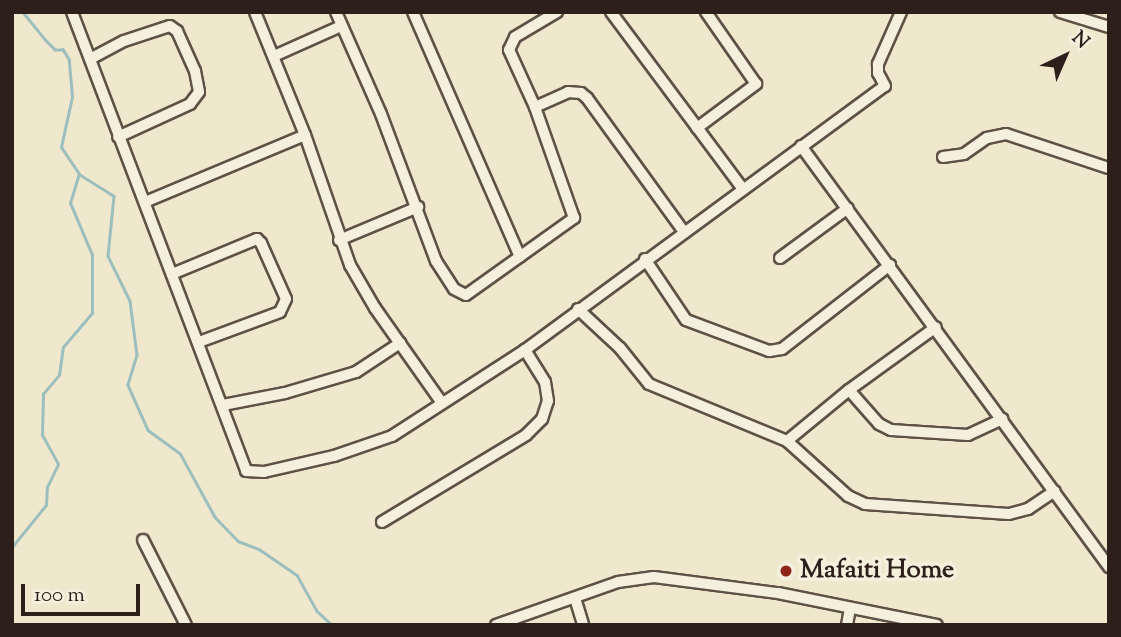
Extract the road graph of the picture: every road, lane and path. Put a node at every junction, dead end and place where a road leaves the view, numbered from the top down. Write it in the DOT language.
graph roads {
  1 [pos="72,12"];
  2 [pos="256,12"];
  3 [pos="335,12"];
  4 [pos="413,12"];
  5 [pos="557,12"];
  6 [pos="611,12"];
  7 [pos="706,12"];
  8 [pos="901,12"];
  9 [pos="1060,12"];
  10 [pos="341,26"];
  11 [pos="1109,27"];
  12 [pos="274,56"];
  13 [pos="90,59"];
  14 [pos="535,107"];
  15 [pos="697,128"];
  16 [pos="304,135"];
  17 [pos="118,137"];
  18 [pos="801,146"];
  19 [pos="943,157"];
  20 [pos="1109,168"];
  21 [pos="743,189"];
  22 [pos="145,202"];
  23 [pos="418,207"];
  24 [pos="848,208"];
  25 [pos="684,232"];
  26 [pos="340,240"];
  27 [pos="520,257"];
  28 [pos="780,258"];
  29 [pos="645,259"];
  30 [pos="890,265"];
  31 [pos="173,274"];
  32 [pos="578,309"];
  33 [pos="936,327"];
  34 [pos="199,342"];
  35 [pos="400,343"];
  36 [pos="525,350"];
  37 [pos="849,390"];
  38 [pos="442,404"];
  39 [pos="222,405"];
  40 [pos="1003,419"];
  41 [pos="788,441"];
  42 [pos="1055,491"];
  43 [pos="382,522"];
  44 [pos="143,540"];
  45 [pos="1109,567"];
  46 [pos="575,598"];
  47 [pos="850,608"];
  48 [pos="186,625"];
  49 [pos="496,625"];
  50 [pos="583,625"];
  51 [pos="847,625"];
  52 [pos="937,625"];
  1 -- 13 [label="street"];
  2 -- 12 [label="street"];
  3 -- 10 [label="street"];
  4 -- 27 [label="street"];
  5 -- 14 [label="street"];
  6 -- 15 [label="street"];
  7 -- 15 [label="street"];
  8 -- 18 [label="street"];
  9 -- 11 [label="street"];
  10 -- 12 [label="street"];
  10 -- 23 [label="street"];
  12 -- 16 [label="street"];
  13 -- 17 [label="street"];
  13 -- 17 [label="street"];
  14 -- 25 [label="street"];
  14 -- 27 [label="street"];
  15 -- 21 [label="street"];
  16 -- 22 [label="street"];
  16 -- 26 [label="street"];
  17 -- 22 [label="street"];
  18 -- 21 [label="street"];
  18 -- 24 [label="street"];
  19 -- 20 [label="street"];
  21 -- 25 [label="street"];
  22 -- 31 [label="street"];
  23 -- 26 [label="street"];
  23 -- 27 [label="street"];
  24 -- 28 [label="street"];
  24 -- 30 [label="street"];
  25 -- 29 [label="street"];
  26 -- 35 [label="street"];
  29 -- 30 [label="street"];
  29 -- 32 [label="street"];
  30 -- 33 [label="street"];
  31 -- 34 [label="street"];
  31 -- 34 [label="street"];
  32 -- 36 [label="street"];
  32 -- 41 [label="street"];
  33 -- 37 [label="street"];
  33 -- 40 [label="street"];
  34 -- 39 [label="street"];
  35 -- 38 [label="street"];
  35 -- 39 [label="street"];
  36 -- 38 [label="street"];
  36 -- 43 [label="street"];
  37 -- 40 [label="street"];
  37 -- 41 [label="street"];
  38 -- 39 [label="street"];
  40 -- 42 [label="street"];
  41 -- 42 [label="street"];
  42 -- 45 [label="street"];
  44 -- 48 [label="street"];
  46 -- 47 [label="street"];
  46 -- 49 [label="street"];
  46 -- 50 [label="street"];
  47 -- 51 [label="street"];
  47 -- 52 [label="street"];
}
